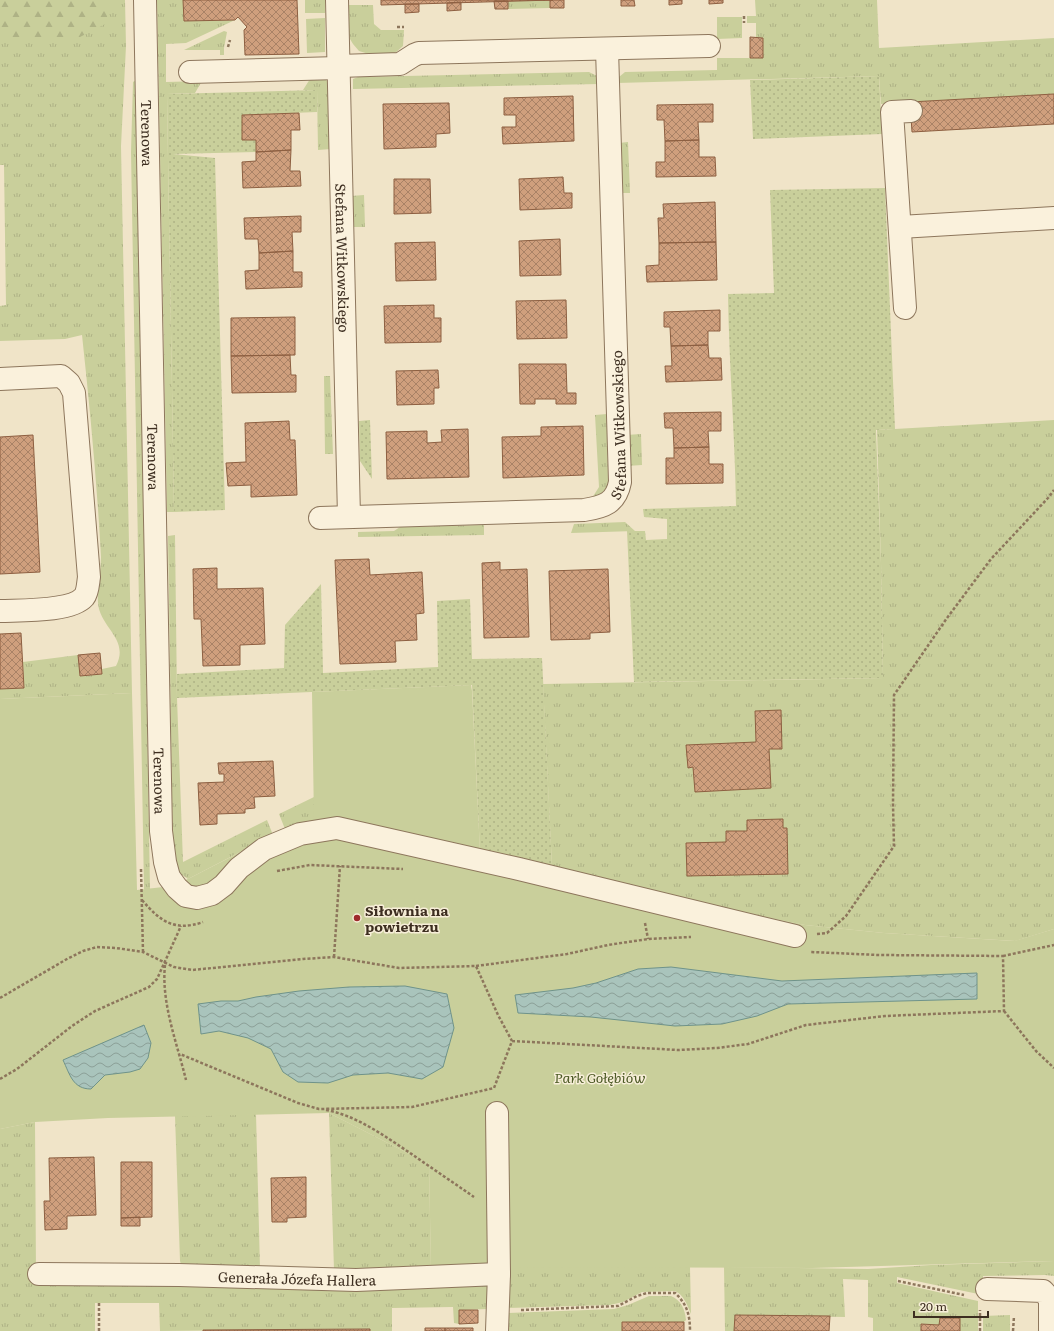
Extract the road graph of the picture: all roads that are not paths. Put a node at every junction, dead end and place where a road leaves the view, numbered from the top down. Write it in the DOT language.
graph roads {
  1 [pos="145,0"];
  2 [pos="337,0"];
  3 [pos="709,46"];
  4 [pos="607,49"];
  5 [pos="339,67"];
  6 [pos="190,72"];
  7 [pos="911,111"];
  8 [pos="1054,218"];
  9 [pos="900,227"];
  10 [pos="905,308"];
  11 [pos="0,379"];
  12 [pos="350,517"];
  13 [pos="320,518"];
  14 [pos="0,611"];
  15 [pos="801,944"];
  16 [pos="497,1113"];
  17 [pos="39,1274"];
  18 [pos="498,1274"];
  19 [pos="983,1297"];
  20 [pos="497,1321"];
  21 [pos="1050,1331"];
  1 -- 15 [label="street, Terenowa"];
  2 -- 5 [label="street, Stefana Witkowskiego"];
  3 -- 4 [label="street"];
  4 -- 5 [label="street"];
  4 -- 12 [label="street, Stefana Witkowskiego"];
  5 -- 6 [label="street"];
  5 -- 12 [label="street, Stefana Witkowskiego"];
  7 -- 9 [label="street"];
  8 -- 9 [label="street"];
  9 -- 10 [label="street"];
  11 -- 14 [label="street"];
  12 -- 13 [label="street, Stefana Witkowskiego"];
  16 -- 18 [label="street"];
  17 -- 18 [label="street, Generała Józefa Hallera"];
  18 -- 20 [label="street"];
  19 -- 21 [label="street"];
}
